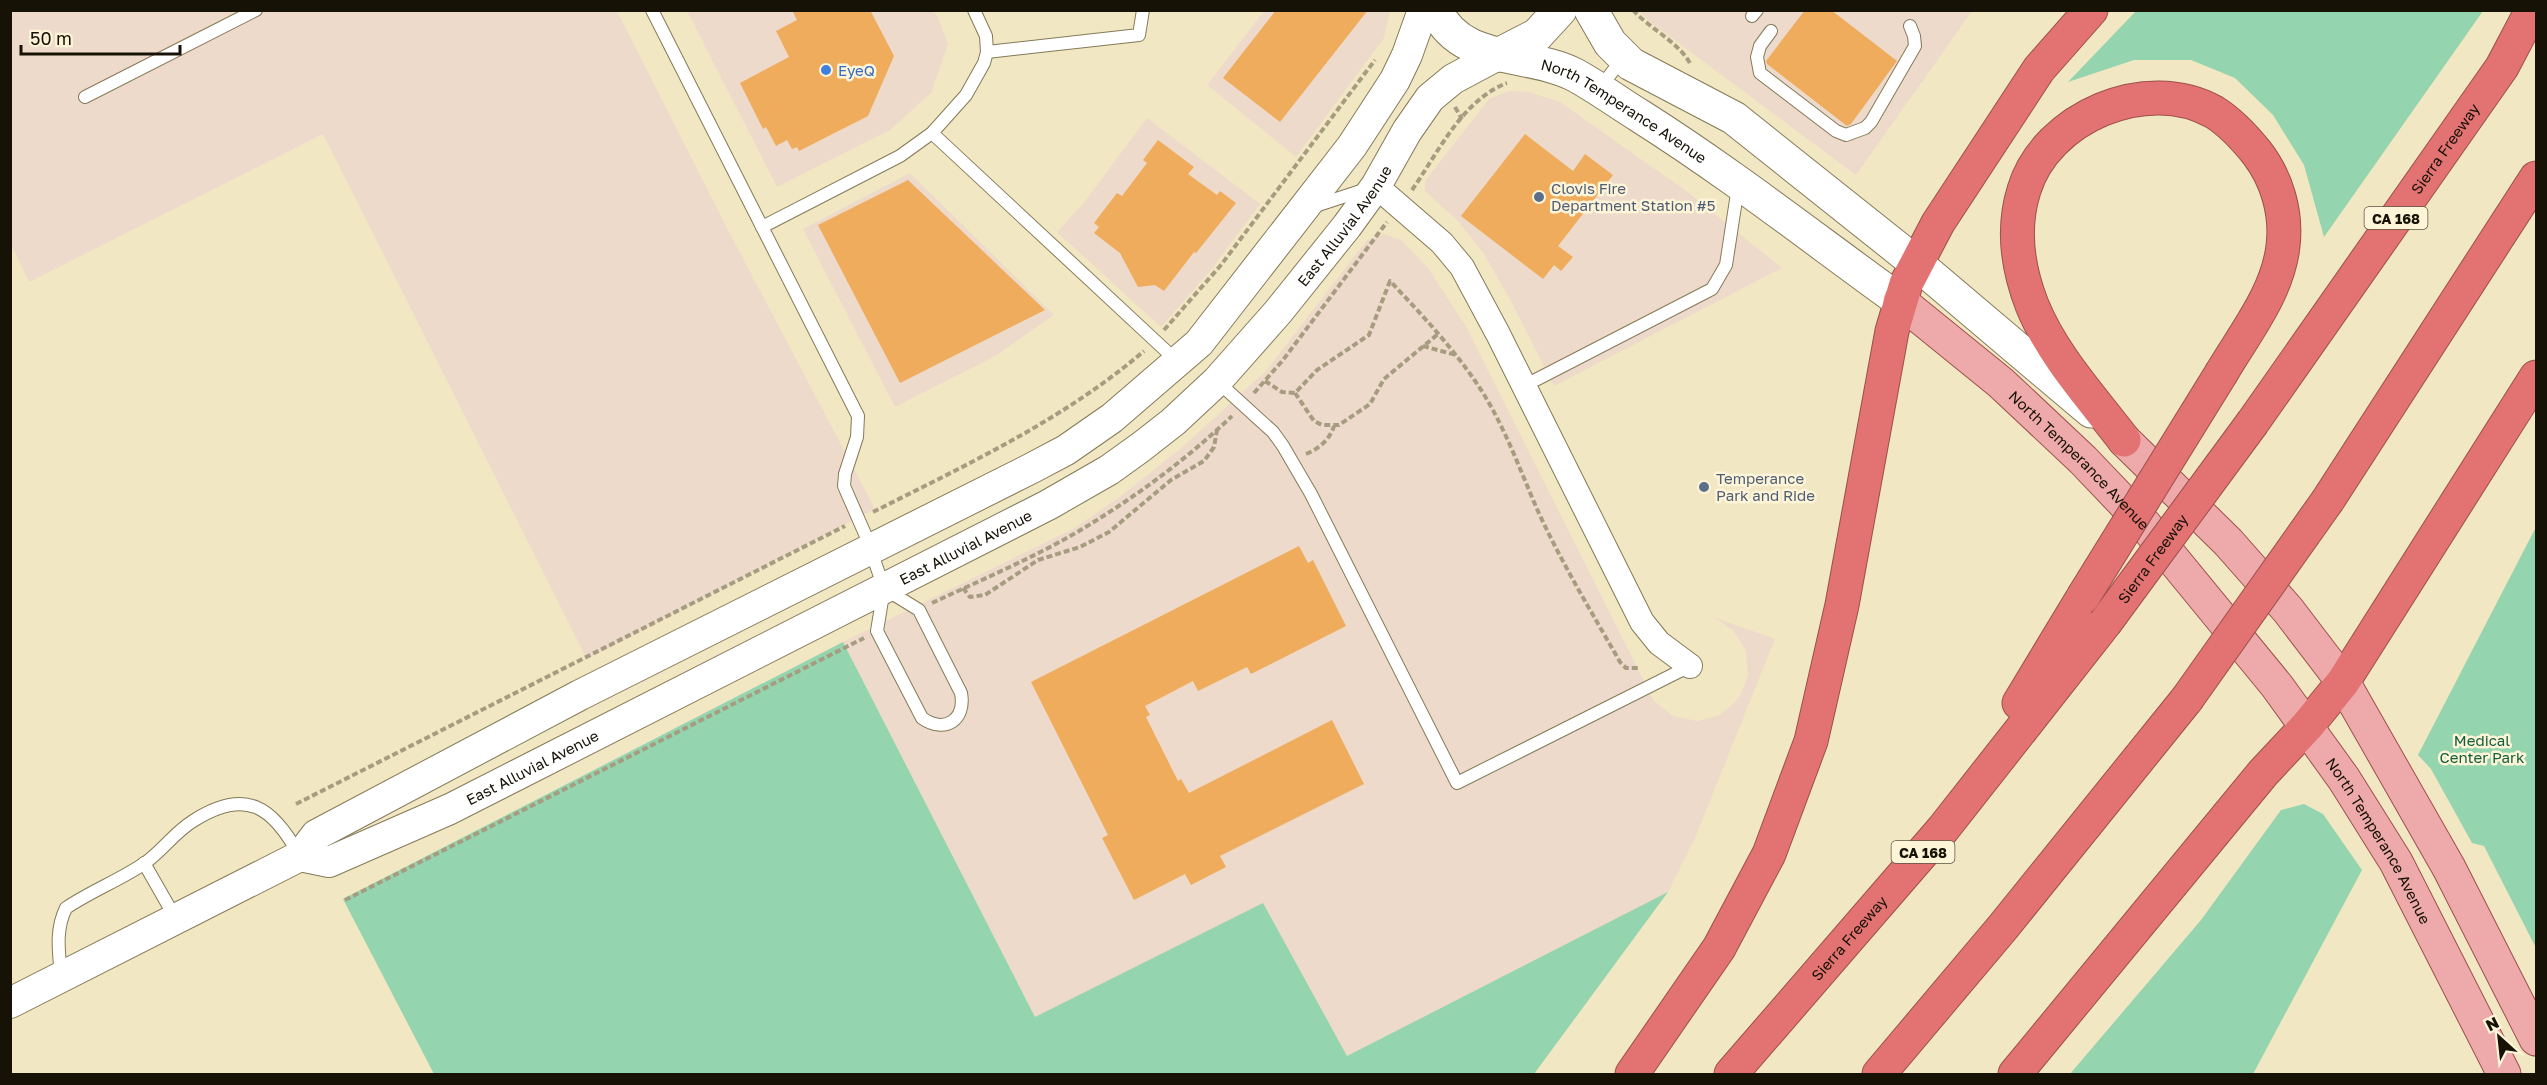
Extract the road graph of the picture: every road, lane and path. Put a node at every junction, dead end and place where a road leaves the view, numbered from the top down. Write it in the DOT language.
graph roads {
  1 [pos="256,10"];
  2 [pos="652,10"];
  3 [pos="975,10"];
  4 [pos="1143,10"];
  5 [pos="1423,10"];
  6 [pos="1436,10"];
  7 [pos="1560,10"];
  8 [pos="1591,10"];
  9 [pos="1633,10"];
  10 [pos="2091,10"];
  11 [pos="2532,10"];
  12 [pos="1910,26"];
  13 [pos="1771,31"];
  14 [pos="987,52"];
  15 [pos="1379,55"];
  16 [pos="1686,55"];
  17 [pos="1623,58"];
  18 [pos="1503,69"];
  19 [pos="1599,90"];
  20 [pos="1350,93"];
  21 [pos="85,97"];
  22 [pos="932,134"];
  23 [pos="2536,178"];
  24 [pos="1739,183"];
  25 [pos="1376,186"];
  26 [pos="1414,188"];
  27 [pos="1303,209"];
  28 [pos="762,227"];
  29 [pos="1384,227"];
  30 [pos="1916,263"];
  31 [pos="1900,302"];
  32 [pos="1438,334"];
  33 [pos="1422,346"];
  34 [pos="1456,355"];
  35 [pos="1179,362"];
  36 [pos="2536,377"];
  37 [pos="1217,381"];
  38 [pos="1265,381"];
  39 [pos="1524,386"];
  40 [pos="1256,391"];
  41 [pos="1295,393"];
  42 [pos="1231,417"];
  43 [pos="1334,426"];
  44 [pos="1217,430"];
  45 [pos="2124,440"];
  46 [pos="1293,462"];
  47 [pos="871,551"];
  48 [pos="884,588"];
  49 [pos="963,588"];
  50 [pos="919,610"];
  51 [pos="877,631"];
  52 [pos="1690,666"];
  53 [pos="1639,668"];
  54 [pos="2343,682"];
  55 [pos="2307,726"];
  56 [pos="1943,829"];
  57 [pos="300,856"];
  58 [pos="144,863"];
  59 [pos="345,900"];
  60 [pos="176,919"];
  61 [pos="62,977"];
  62 [pos="10,1003"];
  63 [pos="2536,1039"];
  64 [pos="1632,1074"];
  65 [pos="1731,1074"];
  66 [pos="1879,1074"];
  67 [pos="2015,1074"];
  68 [pos="2504,1074"];
  1 -- 21 [label="lane"];
  2 -- 28 [label="lane"];
  3 -- 14 [label="lane"];
  4 -- 14 [label="lane"];
  5 -- 27 [label="street"];
  6 -- 18 [label="main road, North Temperance Avenue"];
  7 -- 18 [label="main road"];
  8 -- 17 [label="main road"];
  9 -- 16 [label="path"];
  10 -- 30 [label="highway"];
  11 -- 56 [label="highway, Sierra Freeway / CA 168, bridge"];
  12 -- 13 [label="lane"];
  14 -- 22 [label="lane"];
  15 -- 20 [label="path"];
  17 -- 19 [label="lane"];
  17 -- 30 [label="main road"];
  18 -- 19 [label="main road, North Temperance Avenue"];
  18 -- 25 [label="street, East Alluvial Avenue"];
  18 -- 26 [label="path"];
  19 -- 24 [label="main road, North Temperance Avenue"];
  22 -- 28 [label="lane"];
  22 -- 35 [label="lane"];
  23 -- 66 [label="highway, bridge"];
  24 -- 31 [label="main road, North Temperance Avenue"];
  24 -- 39 [label="lane"];
  25 -- 27 [label="lane"];
  25 -- 37 [label="street, East Alluvial Avenue"];
  25 -- 39 [label="street"];
  27 -- 35 [label="street"];
  28 -- 47 [label="lane"];
  29 -- 38 [label="path"];
  30 -- 31 [label="highway"];
  30 -- 45 [label="main road"];
  31 -- 55 [label="main road, North Temperance Avenue"];
  31 -- 64 [label="highway"];
  32 -- 33 [label="path"];
  32 -- 34 [label="path"];
  32 -- 41 [label="path"];
  33 -- 34 [label="path"];
  33 -- 43 [label="path"];
  34 -- 53 [label="path"];
  35 -- 47 [label="street"];
  36 -- 54 [label="highway"];
  37 -- 46 [label="lane"];
  37 -- 48 [label="street, East Alluvial Avenue"];
  38 -- 40 [label="path"];
  38 -- 41 [label="path"];
  39 -- 52 [label="street"];
  41 -- 43 [label="path"];
  42 -- 44 [label="path"];
  43 -- 46 [label="path"];
  44 -- 49 [label="path"];
  44 -- 49 [label="path"];
  45 -- 54 [label="main road"];
  45 -- 56 [label="highway, bridge"];
  46 -- 52 [label="lane"];
  47 -- 48 [label="lane"];
  47 -- 57 [label="street"];
  48 -- 50 [label="lane"];
  48 -- 51 [label="lane"];
  48 -- 57 [label="street, East Alluvial Avenue"];
  49 -- 50 [label="path"];
  50 -- 51 [label="lane"];
  51 -- 59 [label="path"];
  54 -- 55 [label="highway"];
  54 -- 63 [label="main road"];
  55 -- 67 [label="highway"];
  55 -- 68 [label="main road, North Temperance Avenue"];
  56 -- 65 [label="highway, Sierra Freeway / CA 168"];
  57 -- 58 [label="lane"];
  57 -- 60 [label="street"];
  58 -- 60 [label="lane"];
  58 -- 61 [label="lane"];
  60 -- 61 [label="street"];
  61 -- 62 [label="street"];
}
